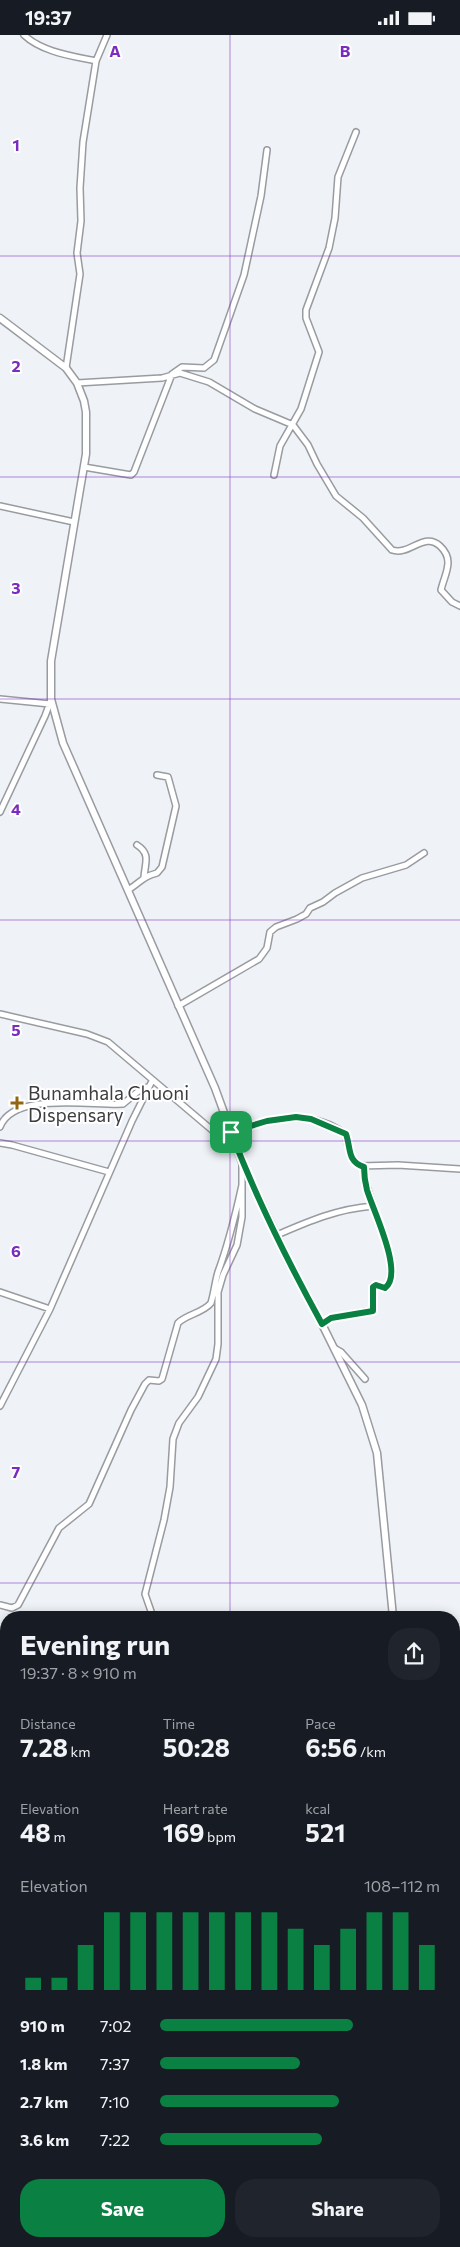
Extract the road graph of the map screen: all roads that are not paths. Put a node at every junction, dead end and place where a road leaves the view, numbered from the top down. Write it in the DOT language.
graph roads {
  1 [pos="24,35"];
  2 [pos="107,35"];
  3 [pos="96,61"];
  4 [pos="356,132"];
  5 [pos="267,150"];
  6 [pos="0,318"];
  7 [pos="66,368"];
  8 [pos="172,374"];
  9 [pos="77,383"];
  10 [pos="293,425"];
  11 [pos="84,467"];
  12 [pos="274,475"];
  13 [pos="0,507"];
  14 [pos="74,522"];
  15 [pos="460,606"];
  16 [pos="0,699"];
  17 [pos="50,702"];
  18 [pos="157,775"];
  19 [pos="0,812"];
  20 [pos="137,845"];
  21 [pos="424,853"];
  22 [pos="144,877"];
  23 [pos="128,890"];
  24 [pos="178,1006"];
  25 [pos="0,1014"];
  26 [pos="152,1081"];
  27 [pos="148,1087"];
  28 [pos="0,1127"];
  29 [pos="232,1135"];
  30 [pos="0,1143"];
  31 [pos="242,1161"];
  32 [pos="364,1167"];
  33 [pos="460,1169"];
  34 [pos="109,1172"];
  35 [pos="242,1185"];
  36 [pos="373,1206"];
  37 [pos="277,1235"];
  38 [pos="0,1292"];
  39 [pos="50,1309"];
  40 [pos="322,1324"];
  41 [pos="334,1348"];
  42 [pos="365,1379"];
  43 [pos="0,1406"];
  44 [pos="0,1605"];
  45 [pos="151,1611"];
  46 [pos="392,1611"];
  1 -- 3 [label="street"];
  2 -- 3 [label="street"];
  3 -- 7 [label="street"];
  4 -- 10 [label="street"];
  5 -- 8 [label="street"];
  6 -- 7 [label="street"];
  7 -- 9 [label="street"];
  8 -- 9 [label="street"];
  8 -- 10 [label="street"];
  8 -- 11 [label="street"];
  9 -- 11 [label="street"];
  10 -- 12 [label="street"];
  10 -- 15 [label="street"];
  11 -- 14 [label="street"];
  13 -- 14 [label="street"];
  14 -- 17 [label="street"];
  16 -- 17 [label="street"];
  17 -- 19 [label="street"];
  17 -- 23 [label="street"];
  18 -- 22 [label="street"];
  20 -- 22 [label="street"];
  21 -- 24 [label="street"];
  22 -- 23 [label="street"];
  23 -- 24 [label="street"];
  24 -- 29 [label="street"];
  25 -- 26 [label="street"];
  26 -- 27 [label="street"];
  26 -- 29 [label="street"];
  27 -- 28 [label="street"];
  27 -- 34 [label="street"];
  29 -- 31 [label="street"];
  29 -- 32 [label="street"];
  30 -- 34 [label="street"];
  31 -- 35 [label="street"];
  31 -- 37 [label="street"];
  32 -- 33 [label="street"];
  32 -- 36 [label="street"];
  34 -- 39 [label="street"];
  35 -- 44 [label="street"];
  35 -- 45 [label="street"];
  36 -- 37 [label="street"];
  36 -- 40 [label="street"];
  37 -- 40 [label="street"];
  38 -- 39 [label="street"];
  39 -- 43 [label="street"];
  40 -- 41 [label="street"];
  41 -- 42 [label="street"];
  41 -- 46 [label="street"];
}
